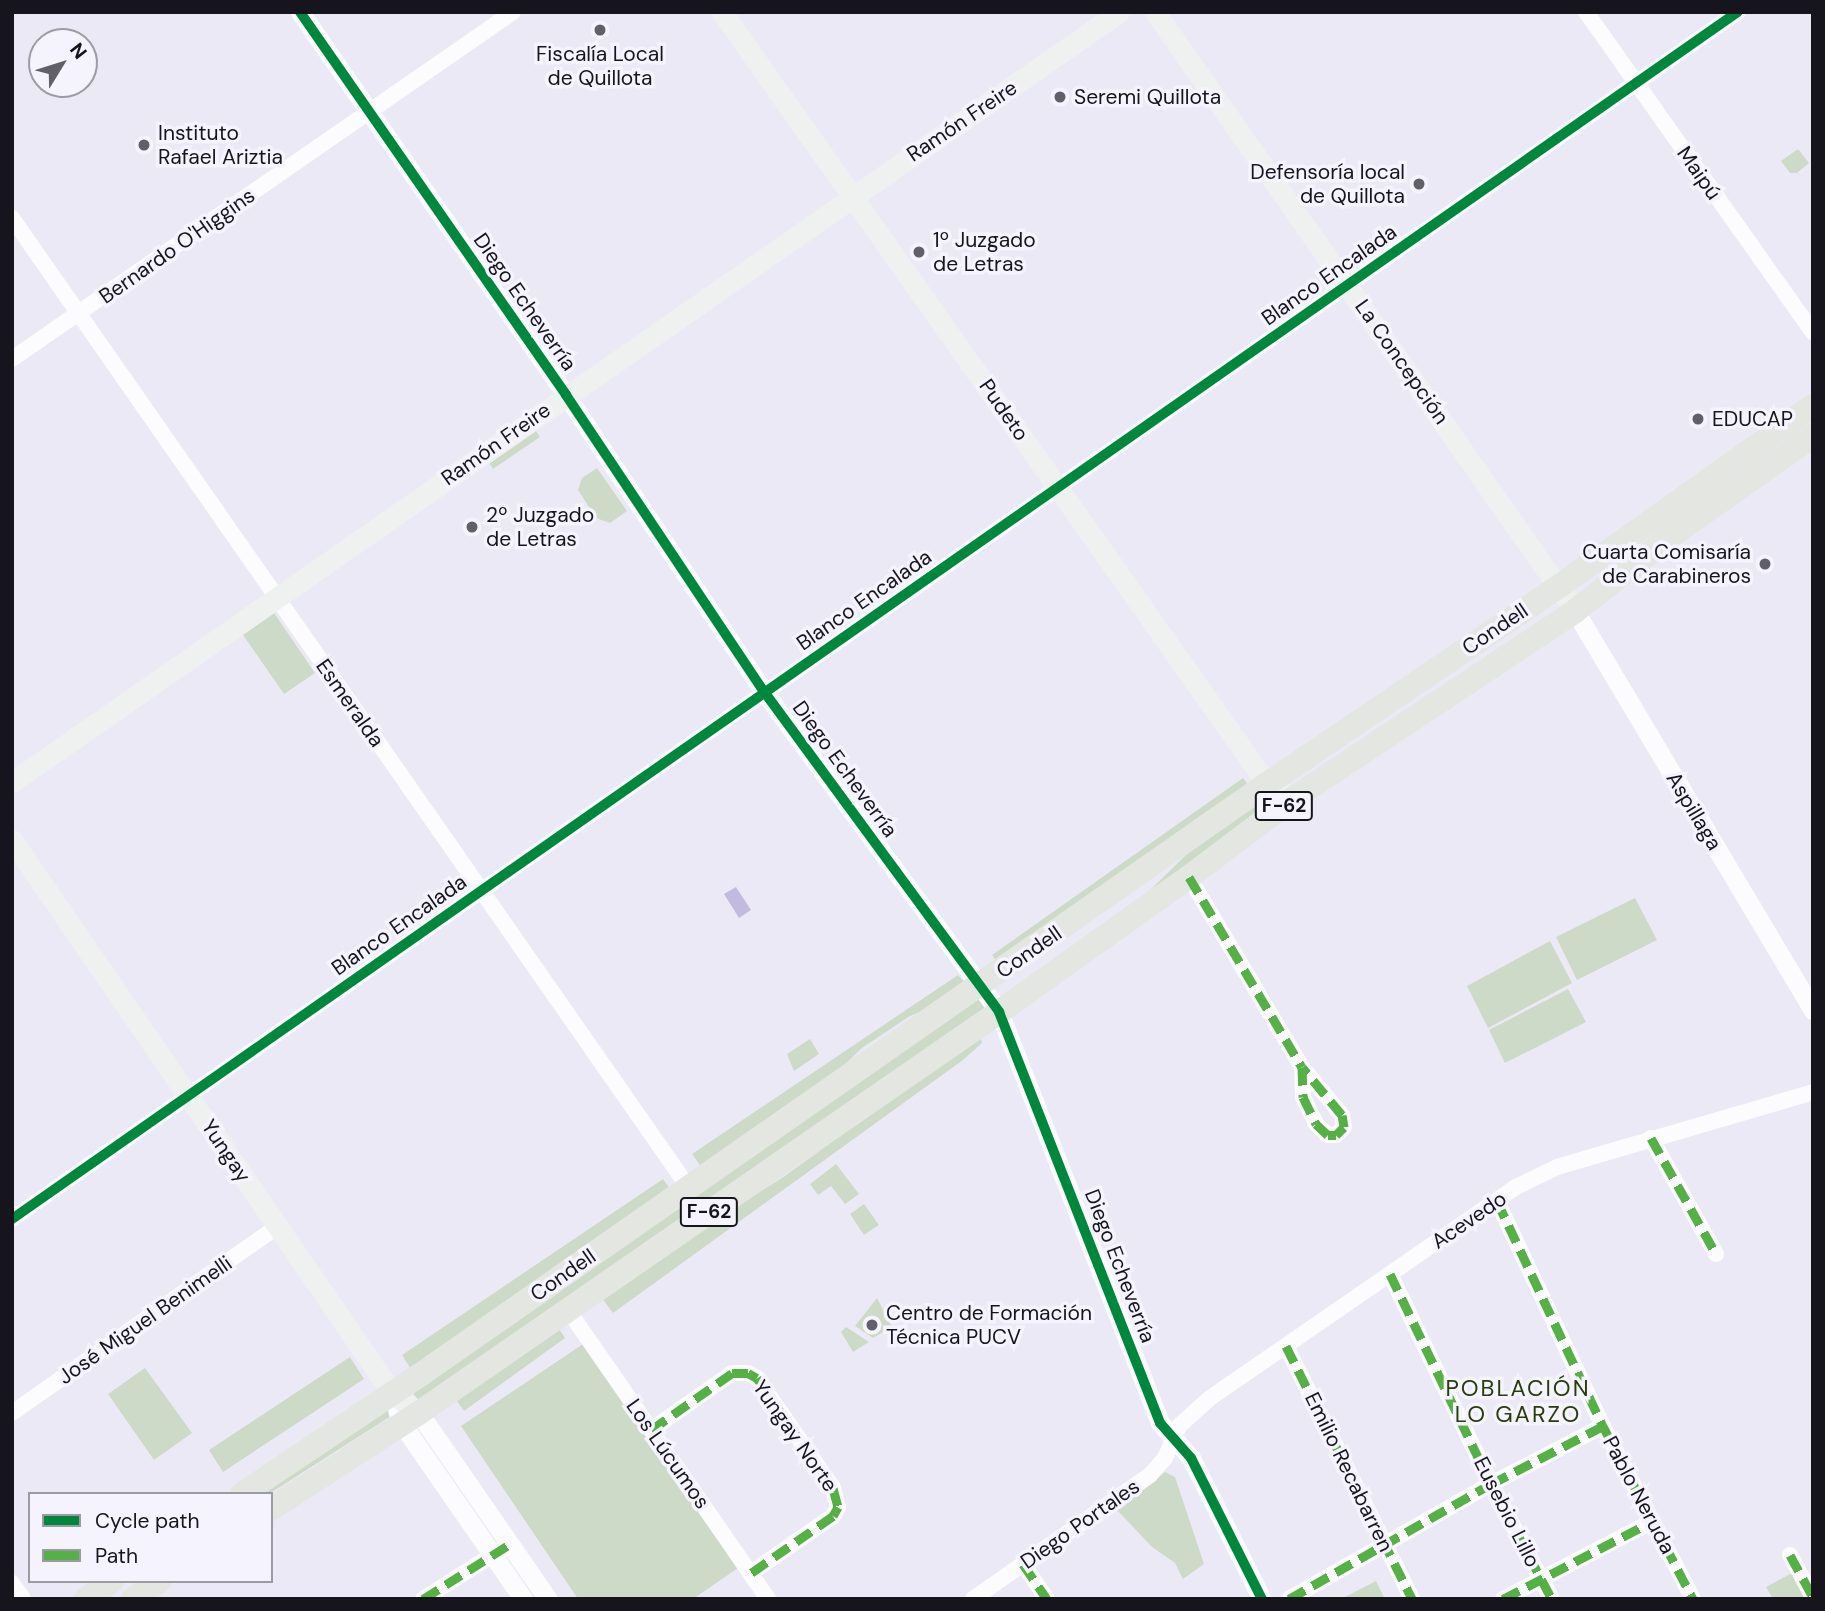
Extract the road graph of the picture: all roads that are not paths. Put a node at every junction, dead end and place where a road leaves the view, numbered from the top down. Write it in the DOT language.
graph roads {
  1 [pos="300,12"];
  2 [pos="513,12"];
  3 [pos="722,12"];
  4 [pos="1119,12"];
  5 [pos="1155,12"];
  6 [pos="1586,12"];
  7 [pos="1738,12"];
  8 [pos="1636,83"];
  9 [pos="369,113"];
  10 [pos="853,195"];
  11 [pos="12,218"];
  12 [pos="1349,285"];
  13 [pos="79,314"];
  14 [pos="1813,333"];
  15 [pos="12,359"];
  16 [pos="566,395"];
  17 [pos="1813,406"];
  18 [pos="1813,436"];
  19 [pos="1059,487"];
  20 [pos="1558,587"];
  21 [pos="277,596"];
  22 [pos="1575,611"];
  23 [pos="765,692"];
  24 [pos="12,782"];
  25 [pos="1267,784"];
  26 [pos="1294,799"];
  27 [pos="12,840"];
  28 [pos="1189,877"];
  29 [pos="481,891"];
  30 [pos="981,986"];
  31 [pos="1813,1011"];
  32 [pos="999,1012"];
  33 [pos="1302,1067"];
  34 [pos="1813,1092"];
  35 [pos="188,1096"];
  36 [pos="1651,1138"];
  37 [pos="689,1188"];
  38 [pos="1497,1201"];
  39 [pos="12,1219"];
  40 [pos="278,1226"];
  41 [pos="1716,1254"];
  42 [pos="1390,1274"];
  43 [pos="568,1310"];
  44 [pos="1286,1346"];
  45 [pos="392,1393"];
  46 [pos="12,1413"];
  47 [pos="410,1419"];
  48 [pos="1603,1426"];
  49 [pos="651,1430"];
  50 [pos="1174,1437"];
  51 [pos="1492,1484"];
  52 [pos="245,1492"];
  53 [pos="273,1508"];
  54 [pos="1653,1521"];
  55 [pos="510,1544"];
  56 [pos="1384,1544"];
  57 [pos="493,1555"];
  58 [pos="1790,1555"];
  59 [pos="1023,1564"];
  60 [pos="751,1573"];
  61 [pos="1542,1579"];
  62 [pos="12,1583"];
  63 [pos="109,1583"];
  64 [pos="157,1583"];
  65 [pos="1813,1598"];
  66 [pos="23,1599"];
  67 [pos="86,1599"];
  68 [pos="133,1599"];
  69 [pos="423,1599"];
  70 [pos="523,1599"];
  71 [pos="548,1599"];
  72 [pos="768,1599"];
  73 [pos="973,1599"];
  74 [pos="1047,1599"];
  75 [pos="1262,1599"];
  76 [pos="1289,1599"];
  77 [pos="1412,1599"];
  78 [pos="1503,1599"];
  79 [pos="1552,1599"];
  80 [pos="1693,1599"];
  1 -- 9 [label="street, Diego Echeverría"];
  2 -- 9 [label="street, Bernardo O'Higgins"];
  3 -- 10 [label="main road, Pudeto"];
  4 -- 10 [label="main road, Ramón Freire"];
  5 -- 12 [label="main road, La Concepción"];
  6 -- 8 [label="street, Maipú"];
  7 -- 8 [label="street, Blanco Encalada"];
  8 -- 12 [label="street, Blanco Encalada"];
  8 -- 14 [label="street, Maipú"];
  9 -- 13 [label="street, Bernardo O'Higgins"];
  9 -- 16 [label="street, Diego Echeverría"];
  10 -- 16 [label="main road, Ramón Freire"];
  10 -- 19 [label="main road, Pudeto"];
  11 -- 13 [label="street, Esmeralda"];
  12 -- 19 [label="street, Blanco Encalada"];
  12 -- 20 [label="main road, La Concepción"];
  13 -- 15 [label="street, Bernardo O'Higgins"];
  13 -- 21 [label="street, Esmeralda"];
  16 -- 21 [label="main road, Ramón Freire"];
  16 -- 23 [label="street, Diego Echeverría"];
  17 -- 20 [label="main road, Condell / F-62"];
  18 -- 22 [label="main road, Condell / F-62"];
  19 -- 23 [label="street, Blanco Encalada"];
  19 -- 25 [label="main road, Pudeto"];
  20 -- 22 [label="main road, La Concepción"];
  20 -- 25 [label="main road, Condell / F-62"];
  21 -- 24 [label="main road, Ramón Freire"];
  21 -- 29 [label="street, Esmeralda"];
  22 -- 26 [label="main road, Condell / F-62"];
  22 -- 31 [label="street, Aspillaga"];
  23 -- 29 [label="street, Blanco Encalada"];
  23 -- 30 [label="street, Diego Echeverría"];
  25 -- 26 [label="main road, Pudeto"];
  25 -- 30 [label="main road, Condell / F-62"];
  26 -- 28 [label="main road, Condell / F-62"];
  27 -- 35 [label="main road, Yungay"];
  28 -- 32 [label="main road, Condell / F-62"];
  28 -- 33 [label="street"];
  29 -- 35 [label="street, Blanco Encalada"];
  29 -- 37 [label="street, Esmeralda"];
  30 -- 32 [label="street, Diego Echeverría"];
  30 -- 37 [label="main road, Condell / F-62"];
  32 -- 43 [label="main road, Condell / F-62"];
  32 -- 50 [label="street, Diego Echeverría"];
  34 -- 36 [label="street, Acevedo"];
  35 -- 39 [label="street, Blanco Encalada"];
  35 -- 40 [label="main road, Yungay"];
  36 -- 38 [label="street, Acevedo"];
  36 -- 41 [label="street"];
  37 -- 45 [label="main road, Condell / F-62"];
  38 -- 42 [label="street, Acevedo"];
  38 -- 48 [label="street, Pablo Neruda"];
  40 -- 45 [label="main road, Yungay"];
  40 -- 46 [label="street, José Miguel Benimelli"];
  42 -- 44 [label="street, Acevedo"];
  42 -- 51 [label="street, Eusebio Lillo"];
  43 -- 47 [label="main road, Condell / F-62"];
  43 -- 49 [label="street, Los Lúcumos"];
  44 -- 50 [label="street, Acevedo"];
  44 -- 56 [label="street, Emilio Recabarren"];
  45 -- 47 [label="main road, Yungay"];
  45 -- 52 [label="main road, Condell / F-62"];
  47 -- 53 [label="main road, Condell / F-62"];
  47 -- 55 [label="street, Yungay"];
  47 -- 57 [label="street, Yungay"];
  48 -- 51 [label="street"];
  48 -- 54 [label="street, Pablo Neruda"];
  49 -- 60 [label="street, Los Lúcumos"];
  49 -- 60 [label="street, Yungay Norte"];
  50 -- 59 [label="street, Diego Portales"];
  50 -- 75 [label="street, Diego Echeverría"];
  51 -- 56 [label="street"];
  51 -- 61 [label="street, Eusebio Lillo"];
  54 -- 61 [label="street"];
  54 -- 80 [label="street, Pablo Neruda"];
  55 -- 57 [label="street"];
  55 -- 71 [label="street, Yungay"];
  56 -- 76 [label="street"];
  56 -- 77 [label="street, Emilio Recabarren"];
  57 -- 69 [label="street"];
  57 -- 70 [label="street, Yungay"];
  58 -- 65 [label="street"];
  59 -- 73 [label="street, Diego Portales"];
  59 -- 74 [label="street"];
  60 -- 72 [label="street, Los Lúcumos"];
  61 -- 78 [label="street"];
  61 -- 79 [label="street, Eusebio Lillo"];
  62 -- 66 [label="street"];
  63 -- 67 [label="main road"];
  64 -- 68 [label="main road"];
}
